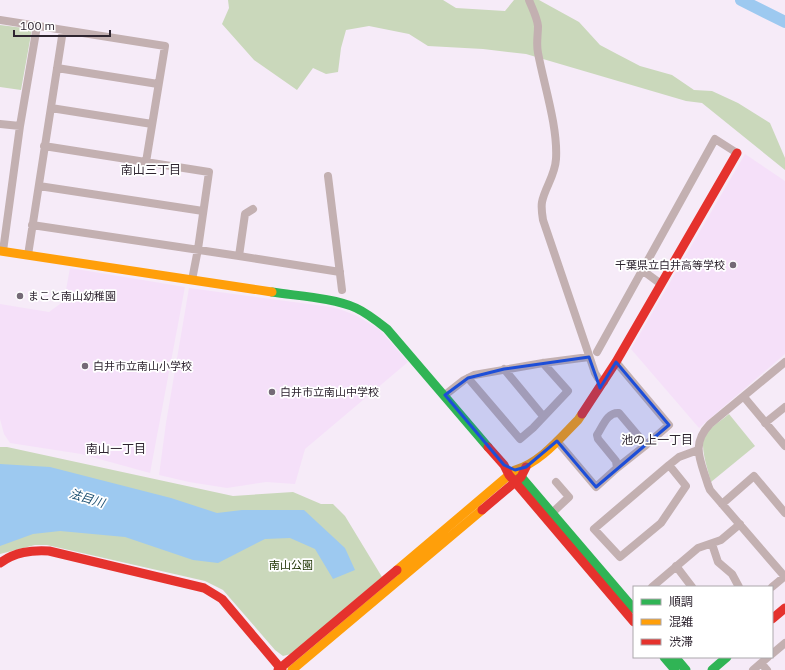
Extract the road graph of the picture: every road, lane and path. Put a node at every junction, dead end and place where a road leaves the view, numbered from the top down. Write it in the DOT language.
graph roads {
  1 [pos="529,0"];
  2 [pos="0,20"];
  3 [pos="37,26"];
  4 [pos="63,30"];
  5 [pos="57,68"];
  6 [pos="158,84"];
  7 [pos="51,108"];
  8 [pos="0,124"];
  9 [pos="152,124"];
  10 [pos="20,126"];
  11 [pos="44,146"];
  12 [pos="737,152"];
  13 [pos="146,162"];
  14 [pos="328,176"];
  15 [pos="39,186"];
  16 [pos="253,209"];
  17 [pos="203,211"];
  18 [pos="32,225"];
  19 [pos="198,249"];
  20 [pos="1,251"];
  21 [pos="28,255"];
  22 [pos="239,256"];
  23 [pos="642,270"];
  24 [pos="340,272"];
  25 [pos="192,280"];
  26 [pos="662,284"];
  27 [pos="342,290"];
  28 [pos="596,352"];
  29 [pos="589,357"];
  30 [pos="543,362"];
  31 [pos="616,362"];
  32 [pos="785,362"];
  33 [pos="504,369"];
  34 [pos="468,378"];
  35 [pos="604,382"];
  36 [pos="446,395"];
  37 [pos="744,397"];
  38 [pos="785,406"];
  39 [pos="544,416"];
  40 [pos="766,423"];
  41 [pos="556,441"];
  42 [pos="646,445"];
  43 [pos="785,446"];
  44 [pos="698,450"];
  45 [pos="669,465"];
  46 [pos="616,468"];
  47 [pos="515,476"];
  48 [pos="556,482"];
  49 [pos="722,504"];
  50 [pos="552,513"];
  51 [pos="785,513"];
  52 [pos="740,524"];
  53 [pos="712,544"];
  54 [pos="0,563"];
  55 [pos="676,566"];
  56 [pos="784,575"];
  57 [pos="653,586"];
  58 [pos="691,586"];
  59 [pos="738,586"];
  60 [pos="773,586"];
  61 [pos="633,608"];
  62 [pos="785,608"];
  63 [pos="773,618"];
  64 [pos="633,621"];
  65 [pos="785,643"];
  66 [pos="773,653"];
  67 [pos="665,658"];
  68 [pos="676,658"];
  69 [pos="726,658"];
  70 [pos="767,658"];
  71 [pos="761,663"];
  72 [pos="280,669"];
  73 [pos="292,670"];
  74 [pos="675,670"];
  75 [pos="686,670"];
  76 [pos="712,670"];
  77 [pos="753,670"];
  78 [pos="767,670"];
  1 -- 29 [label="street"];
  2 -- 3 [label="street"];
  3 -- 4 [label="street"];
  3 -- 10 [label="street"];
  4 -- 5 [label="street"];
  4 -- 6 [label="street"];
  5 -- 6 [label="street"];
  5 -- 7 [label="street"];
  6 -- 9 [label="street"];
  7 -- 9 [label="street"];
  7 -- 11 [label="street"];
  8 -- 10 [label="street"];
  9 -- 13 [label="street"];
  10 -- 20 [label="street"];
  11 -- 13 [label="street"];
  11 -- 15 [label="street"];
  12 -- 23 [label="street"];
  12 -- 26 [label="street"];
  13 -- 17 [label="street"];
  14 -- 24 [label="street"];
  15 -- 17 [label="street"];
  15 -- 18 [label="street"];
  16 -- 22 [label="street"];
  17 -- 19 [label="street"];
  18 -- 19 [label="street"];
  18 -- 21 [label="street"];
  19 -- 22 [label="street"];
  19 -- 25 [label="street"];
  20 -- 21 [label="street"];
  21 -- 25 [label="street"];
  22 -- 24 [label="street"];
  23 -- 26 [label="street"];
  23 -- 28 [label="street"];
  24 -- 27 [label="street"];
  25 -- 36 [label="street"];
  26 -- 31 [label="street"];
  29 -- 30 [label="street"];
  29 -- 35 [label="street"];
  30 -- 33 [label="street"];
  30 -- 39 [label="street"];
  31 -- 35 [label="street"];
  31 -- 42 [label="street"];
  32 -- 37 [label="street"];
  33 -- 34 [label="street"];
  33 -- 39 [label="street"];
  34 -- 36 [label="street"];
  34 -- 39 [label="street"];
  35 -- 41 [label="street"];
  36 -- 47 [label="street"];
  37 -- 40 [label="street"];
  37 -- 44 [label="street"];
  38 -- 40 [label="street"];
  40 -- 43 [label="street"];
  41 -- 46 [label="street"];
  41 -- 47 [label="street"];
  42 -- 46 [label="street"];
  42 -- 46 [label="street"];
  44 -- 45 [label="street"];
  44 -- 49 [label="street"];
  45 -- 45 [label="street"];
  47 -- 50 [label="street"];
  47 -- 64 [label="street"];
  47 -- 72 [label="street"];
  47 -- 73 [label="street"];
  48 -- 50 [label="street"];
  49 -- 51 [label="street"];
  49 -- 52 [label="street"];
  50 -- 61 [label="street"];
  52 -- 53 [label="street"];
  52 -- 56 [label="street"];
  53 -- 55 [label="street"];
  53 -- 59 [label="street"];
  54 -- 72 [label="street"];
  55 -- 57 [label="street"];
  55 -- 58 [label="street"];
  56 -- 60 [label="street"];
  62 -- 63 [label="street"];
  65 -- 66 [label="street"];
  67 -- 74 [label="street"];
  68 -- 75 [label="street"];
  69 -- 76 [label="street"];
  70 -- 71 [label="street"];
  71 -- 77 [label="street"];
  71 -- 78 [label="street"];
}
